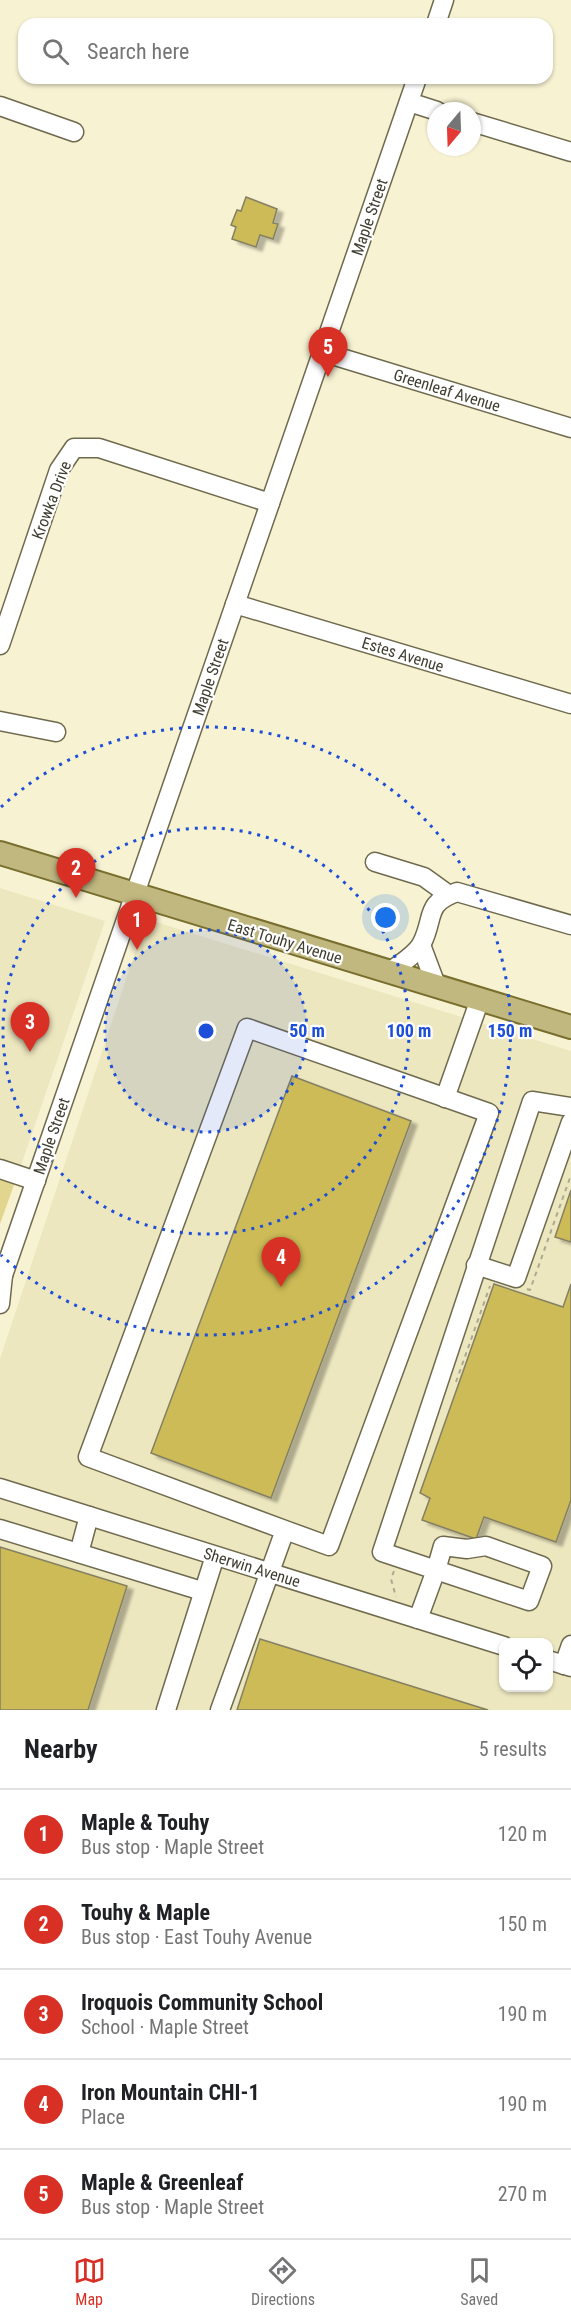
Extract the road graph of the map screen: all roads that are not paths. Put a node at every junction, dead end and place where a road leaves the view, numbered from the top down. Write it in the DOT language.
graph roads {
  1 [pos="444,0"];
  2 [pos="438,18"];
  3 [pos="415,84"];
  4 [pos="409,102"];
  5 [pos="0,106"];
  6 [pos="427,108"];
  7 [pos="481,125"];
  8 [pos="74,132"];
  9 [pos="571,152"];
  10 [pos="322,352"];
  11 [pos="571,428"];
  12 [pos="270,503"];
  13 [pos="235,604"];
  14 [pos="0,645"];
  15 [pos="571,705"];
  16 [pos="0,721"];
  17 [pos="56,732"];
  18 [pos="0,853"];
  19 [pos="375,862"];
  20 [pos="134,895"];
  21 [pos="449,895"];
  22 [pos="571,925"];
  23 [pos="421,945"];
  24 [pos="389,972"];
  25 [pos="436,985"];
  26 [pos="480,999"];
  27 [pos="571,1027"];
  28 [pos="445,1098"];
  29 [pos="571,1107"];
  30 [pos="571,1122"];
  31 [pos="0,1169"];
  32 [pos="36,1181"];
  33 [pos="476,1265"];
  34 [pos="2,1280"];
  35 [pos="0,1304"];
  36 [pos="0,1488"];
  37 [pos="89,1516"];
  38 [pos="0,1529"];
  39 [pos="285,1530"];
  40 [pos="79,1553"];
  41 [pos="215,1556"];
  42 [pos="436,1570"];
  43 [pos="268,1572"];
  44 [pos="202,1591"];
  45 [pos="418,1619"];
  46 [pos="499,1644"];
  47 [pos="571,1645"];
  48 [pos="561,1664"];
  49 [pos="165,1710"];
  50 [pos="220,1710"];
  1 -- 2 [label="street"];
  3 -- 4 [label="street, Maple Street"];
  4 -- 6 [label="street"];
  4 -- 10 [label="street, Maple Street"];
  5 -- 8 [label="street"];
  7 -- 9 [label="street"];
  10 -- 11 [label="street, Greenleaf Avenue"];
  10 -- 12 [label="street, Maple Street"];
  12 -- 13 [label="street, Maple Street"];
  12 -- 14 [label="street, Krowka Drive"];
  13 -- 15 [label="street, Estes Avenue"];
  13 -- 20 [label="street, Maple Street"];
  16 -- 17 [label="street"];
  18 -- 20 [label="main road, East Touhy Avenue"];
  19 -- 21 [label="street"];
  20 -- 24 [label="main road, East Touhy Avenue"];
  20 -- 32 [label="street, Maple Street"];
  21 -- 22 [label="street"];
  21 -- 23 [label="street"];
  23 -- 24 [label="street"];
  23 -- 25 [label="street"];
  24 -- 25 [label="main road, East Touhy Avenue"];
  25 -- 26 [label="main road, East Touhy Avenue"];
  26 -- 27 [label="main road, East Touhy Avenue"];
  26 -- 28 [label="street"];
  28 -- 39 [label="street"];
  28 -- 39 [label="street"];
  29 -- 33 [label="street"];
  30 -- 33 [label="street"];
  31 -- 32 [label="street"];
  32 -- 34 [label="street, Maple Street"];
  33 -- 42 [label="street"];
  34 -- 35 [label="street, Maple Street"];
  36 -- 37 [label="street, Sherwin Avenue"];
  37 -- 40 [label="street"];
  37 -- 41 [label="street, Sherwin Avenue"];
  38 -- 40 [label="street"];
  39 -- 43 [label="street"];
  40 -- 44 [label="street"];
  41 -- 43 [label="street, Sherwin Avenue"];
  41 -- 44 [label="street"];
  42 -- 42 [label="street"];
  42 -- 45 [label="street"];
  43 -- 45 [label="street, Sherwin Avenue"];
  43 -- 50 [label="street"];
  44 -- 49 [label="street"];
  45 -- 46 [label="street, Sherwin Avenue"];
  47 -- 48 [label="street"];
}
